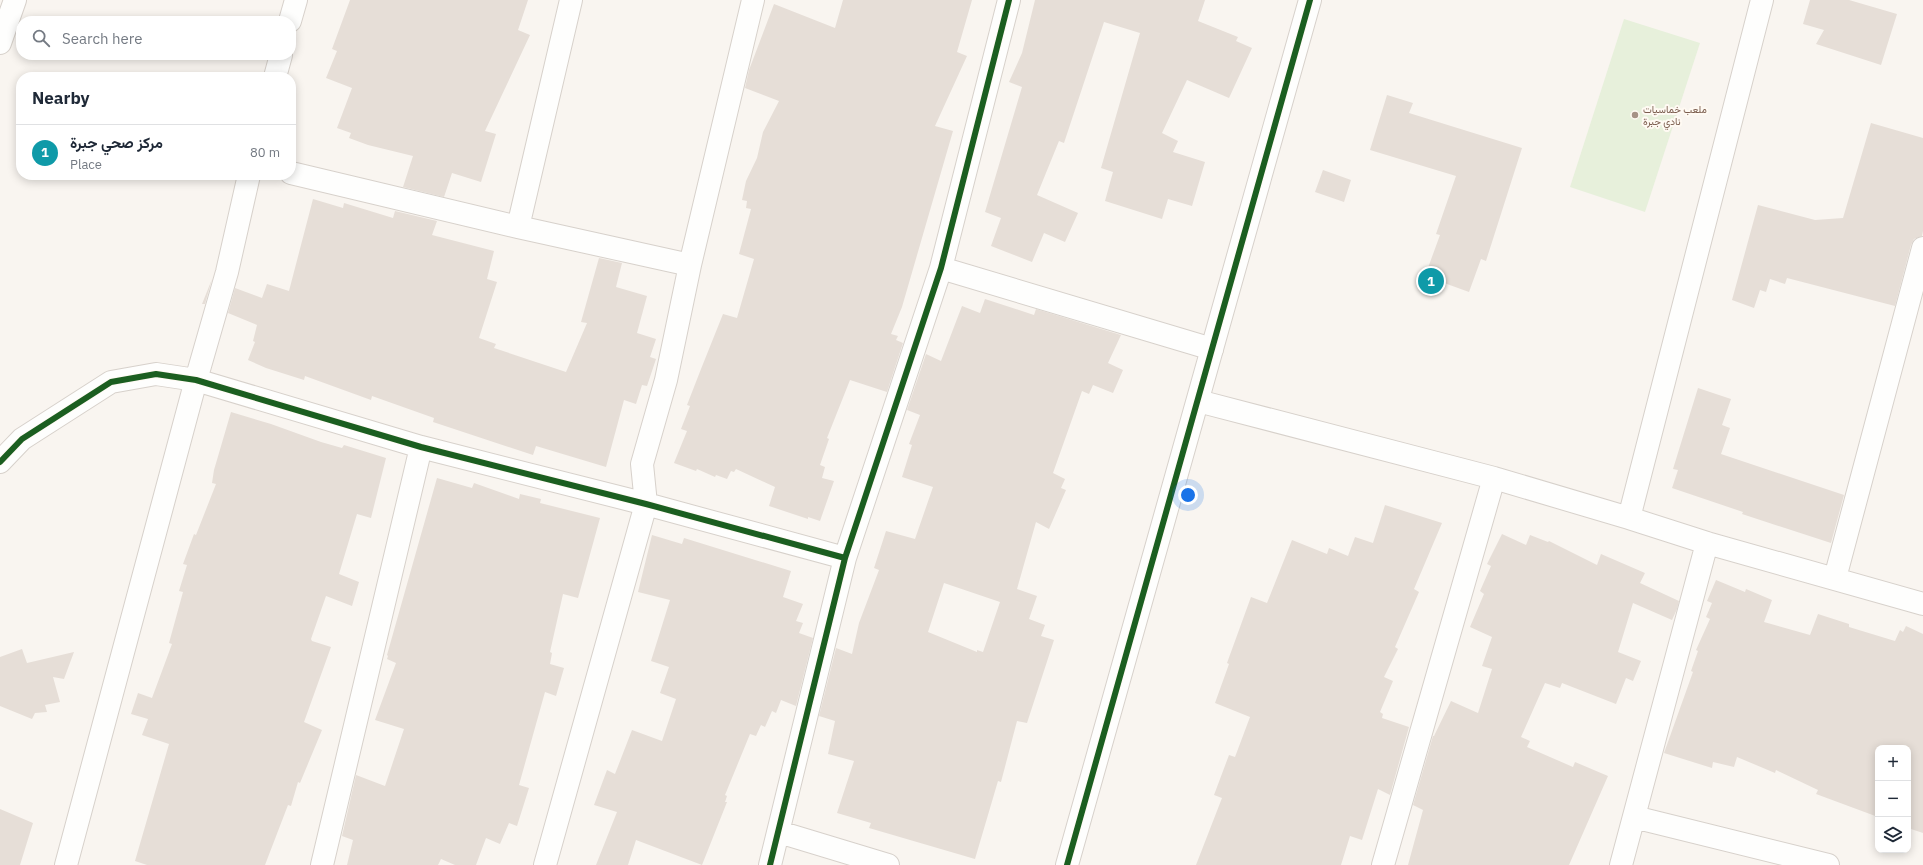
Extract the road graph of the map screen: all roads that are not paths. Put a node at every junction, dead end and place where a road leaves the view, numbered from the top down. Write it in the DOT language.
graph roads {
  1 [pos="15,0"];
  2 [pos="296,0"];
  3 [pos="571,0"];
  4 [pos="753,0"];
  5 [pos="1009,0"];
  6 [pos="1310,0"];
  7 [pos="1762,0"];
  8 [pos="291,16"];
  9 [pos="0,43"];
  10 [pos="280,60"];
  11 [pos="276,72"];
  12 [pos="296,173"];
  13 [pos="248,180"];
  14 [pos="518,227"];
  15 [pos="1923,248"];
  16 [pos="690,265"];
  17 [pos="941,268"];
  18 [pos="1212,349"];
  19 [pos="196,380"];
  20 [pos="1198,401"];
  21 [pos="421,447"];
  22 [pos="0,462"];
  23 [pos="1494,478"];
  24 [pos="646,504"];
  25 [pos="1630,518"];
  26 [pos="1707,543"];
  27 [pos="845,558"];
  28 [pos="1835,578"];
  29 [pos="1923,604"];
  30 [pos="1634,817"];
  31 [pos="779,832"];
  32 [pos="66,865"];
  33 [pos="322,865"];
  34 [pos="545,865"];
  35 [pos="770,865"];
  36 [pos="888,865"];
  37 [pos="1067,865"];
  38 [pos="1383,865"];
  39 [pos="1621,865"];
  40 [pos="1828,865"];
  1 -- 9 [label="street"];
  2 -- 8 [label="street"];
  3 -- 14 [label="street"];
  4 -- 16 [label="street"];
  5 -- 17 [label="street"];
  6 -- 18 [label="street"];
  7 -- 25 [label="street"];
  10 -- 11 [label="street"];
  12 -- 14 [label="street"];
  13 -- 19 [label="street"];
  14 -- 16 [label="street"];
  15 -- 28 [label="street"];
  16 -- 24 [label="street"];
  17 -- 18 [label="street"];
  17 -- 27 [label="street"];
  18 -- 20 [label="street"];
  19 -- 21 [label="street"];
  19 -- 22 [label="street"];
  19 -- 32 [label="street"];
  20 -- 23 [label="street"];
  20 -- 37 [label="street"];
  21 -- 24 [label="street"];
  21 -- 33 [label="street"];
  23 -- 25 [label="street"];
  23 -- 38 [label="street"];
  24 -- 27 [label="street"];
  24 -- 34 [label="street"];
  25 -- 26 [label="street"];
  26 -- 28 [label="street"];
  26 -- 30 [label="street"];
  27 -- 31 [label="street"];
  28 -- 29 [label="street"];
  30 -- 39 [label="street"];
  30 -- 40 [label="street"];
  31 -- 35 [label="street"];
  31 -- 36 [label="street"];
}
